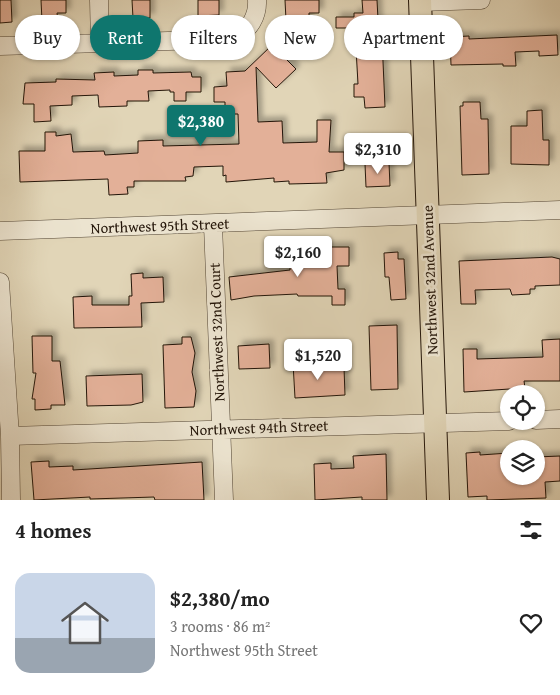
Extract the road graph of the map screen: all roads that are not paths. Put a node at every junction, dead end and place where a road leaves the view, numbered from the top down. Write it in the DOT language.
graph roads {
  1 [pos="99,0"];
  2 [pos="257,0"];
  3 [pos="481,0"];
  4 [pos="420,1"];
  5 [pos="99,15"];
  6 [pos="161,42"];
  7 [pos="90,44"];
  8 [pos="0,46"];
  9 [pos="560,210"];
  10 [pos="428,215"];
  11 [pos="213,225"];
  12 [pos="0,231"];
  13 [pos="0,282"];
  14 [pos="560,419"];
  15 [pos="545,420"];
  16 [pos="500,421"];
  17 [pos="435,423"];
  18 [pos="221,430"];
  19 [pos="10,436"];
  20 [pos="11,500"];
  21 [pos="224,500"];
  22 [pos="438,500"];
  1 -- 5 [label="street"];
  2 -- 6 [label="street"];
  3 -- 4 [label="street"];
  4 -- 10 [label="main road, Northwest 32nd Avenue"];
  7 -- 8 [label="street"];
  9 -- 10 [label="street, Northwest 95th Street"];
  10 -- 11 [label="street, Northwest 95th Street"];
  10 -- 17 [label="main road, Northwest 32nd Avenue"];
  11 -- 12 [label="street, Northwest 95th Street"];
  11 -- 18 [label="street, Northwest 32nd Court"];
  13 -- 19 [label="street"];
  14 -- 15 [label="street"];
  16 -- 17 [label="street, Northwest 94th Street"];
  17 -- 18 [label="street, Northwest 94th Street"];
  17 -- 22 [label="main road, Northwest 32nd Avenue"];
  18 -- 19 [label="street, Northwest 94th Street"];
  18 -- 21 [label="street, Northwest 32nd Court"];
  19 -- 20 [label="street"];
}
